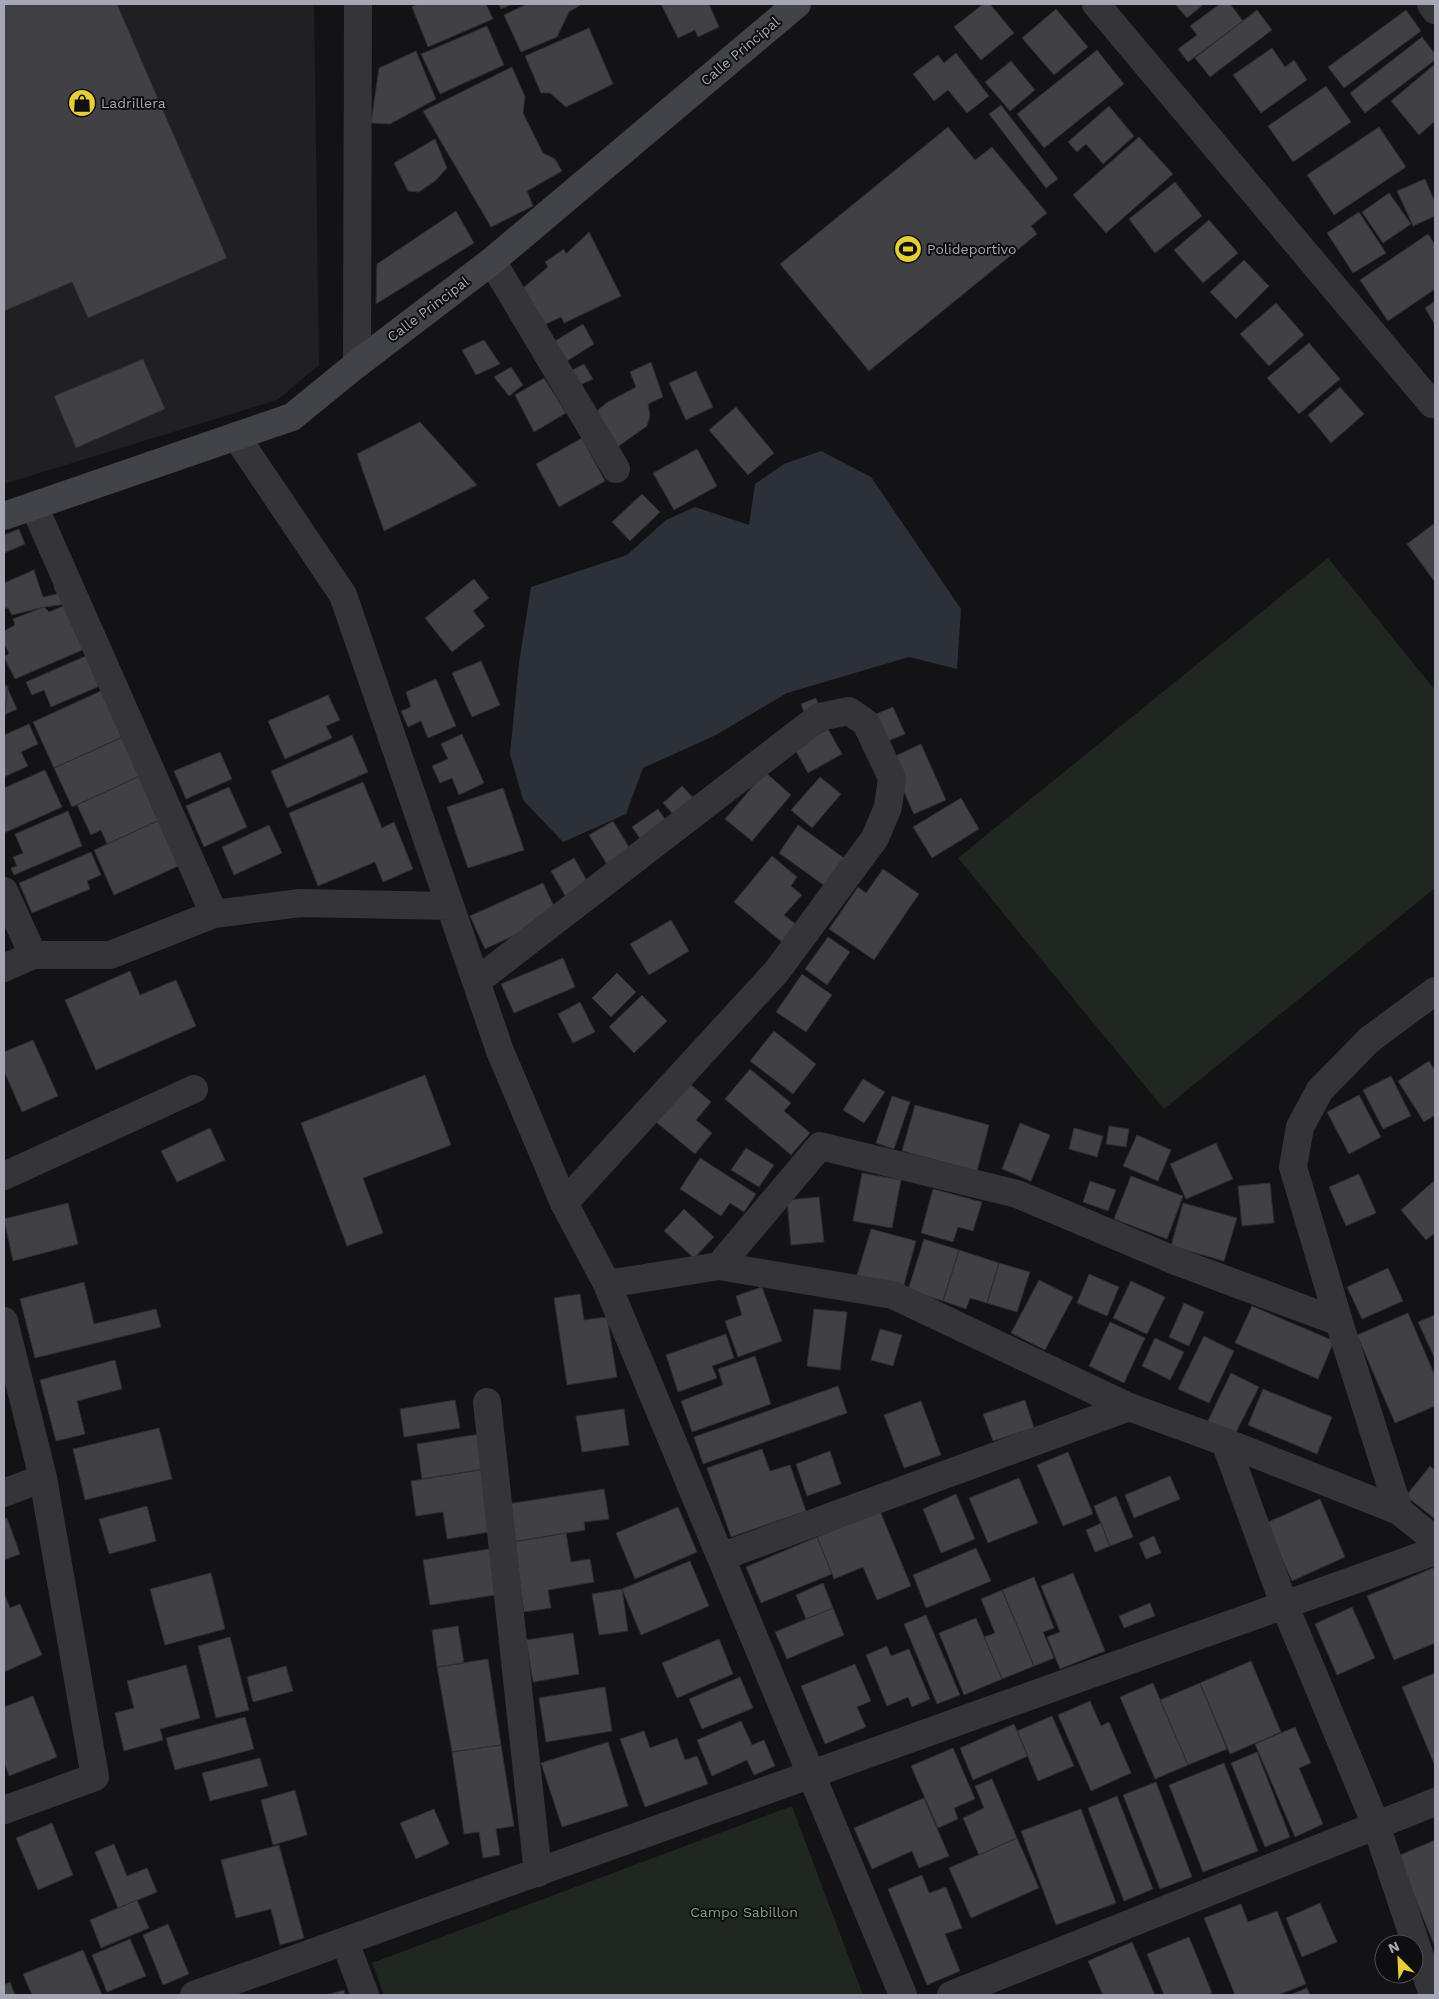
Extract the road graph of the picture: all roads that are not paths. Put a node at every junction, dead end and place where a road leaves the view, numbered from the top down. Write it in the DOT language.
graph roads {
  1 [pos="358,4"];
  2 [pos="796,4"];
  3 [pos="1096,4"];
  4 [pos="1431,4"];
  5 [pos="1435,10"];
  6 [pos="492,261"];
  7 [pos="357,364"];
  8 [pos="1435,402"];
  9 [pos="236,436"];
  10 [pos="616,469"];
  11 [pos="34,506"];
  12 [pos="4,516"];
  13 [pos="4,890"];
  14 [pos="449,906"];
  15 [pos="214,914"];
  16 [pos="33,955"];
  17 [pos="4,968"];
  18 [pos="477,981"];
  19 [pos="1435,991"];
  20 [pos="194,1089"];
  21 [pos="4,1176"];
  22 [pos="564,1203"];
  23 [pos="719,1266"];
  24 [pos="607,1284"];
  25 [pos="4,1321"];
  26 [pos="1339,1322"];
  27 [pos="487,1402"];
  28 [pos="1129,1407"];
  29 [pos="1225,1442"];
  30 [pos="43,1478"];
  31 [pos="4,1493"];
  32 [pos="1398,1511"];
  33 [pos="1435,1540"];
  34 [pos="1435,1551"];
  35 [pos="721,1557"];
  36 [pos="1284,1604"];
  37 [pos="812,1774"];
  38 [pos="1435,1802"];
  39 [pos="4,1810"];
  40 [pos="1376,1825"];
  41 [pos="538,1873"];
  42 [pos="345,1942"];
  43 [pos="194,1995"];
  44 [pos="365,1995"];
  45 [pos="903,1995"];
  46 [pos="951,1995"];
  47 [pos="1433,1995"];
  1 -- 7 [label="street"];
  2 -- 6 [label="street, Calle Principal"];
  3 -- 8 [label="street"];
  4 -- 5 [label="street"];
  6 -- 7 [label="street, Calle Principal"];
  6 -- 10 [label="street"];
  7 -- 9 [label="street, Calle Principal"];
  9 -- 11 [label="street, Calle Principal"];
  9 -- 14 [label="street"];
  11 -- 12 [label="street, Calle Principal"];
  11 -- 15 [label="street"];
  13 -- 16 [label="street"];
  14 -- 15 [label="street"];
  14 -- 18 [label="street"];
  15 -- 16 [label="street"];
  16 -- 17 [label="street"];
  18 -- 22 [label="street"];
  18 -- 22 [label="street"];
  19 -- 26 [label="street"];
  20 -- 21 [label="street"];
  22 -- 24 [label="street"];
  23 -- 24 [label="street"];
  23 -- 26 [label="street"];
  23 -- 28 [label="street"];
  24 -- 35 [label="street"];
  25 -- 30 [label="street"];
  26 -- 32 [label="street"];
  27 -- 41 [label="street"];
  28 -- 29 [label="street"];
  28 -- 35 [label="street"];
  29 -- 32 [label="street"];
  29 -- 36 [label="street"];
  30 -- 31 [label="street"];
  30 -- 39 [label="street"];
  32 -- 33 [label="street"];
  34 -- 36 [label="street"];
  35 -- 37 [label="street"];
  36 -- 37 [label="street"];
  36 -- 40 [label="street"];
  37 -- 41 [label="street"];
  37 -- 45 [label="street"];
  38 -- 40 [label="street"];
  40 -- 46 [label="street"];
  40 -- 47 [label="street"];
  41 -- 42 [label="street"];
  42 -- 43 [label="street"];
  42 -- 44 [label="street"];
}
